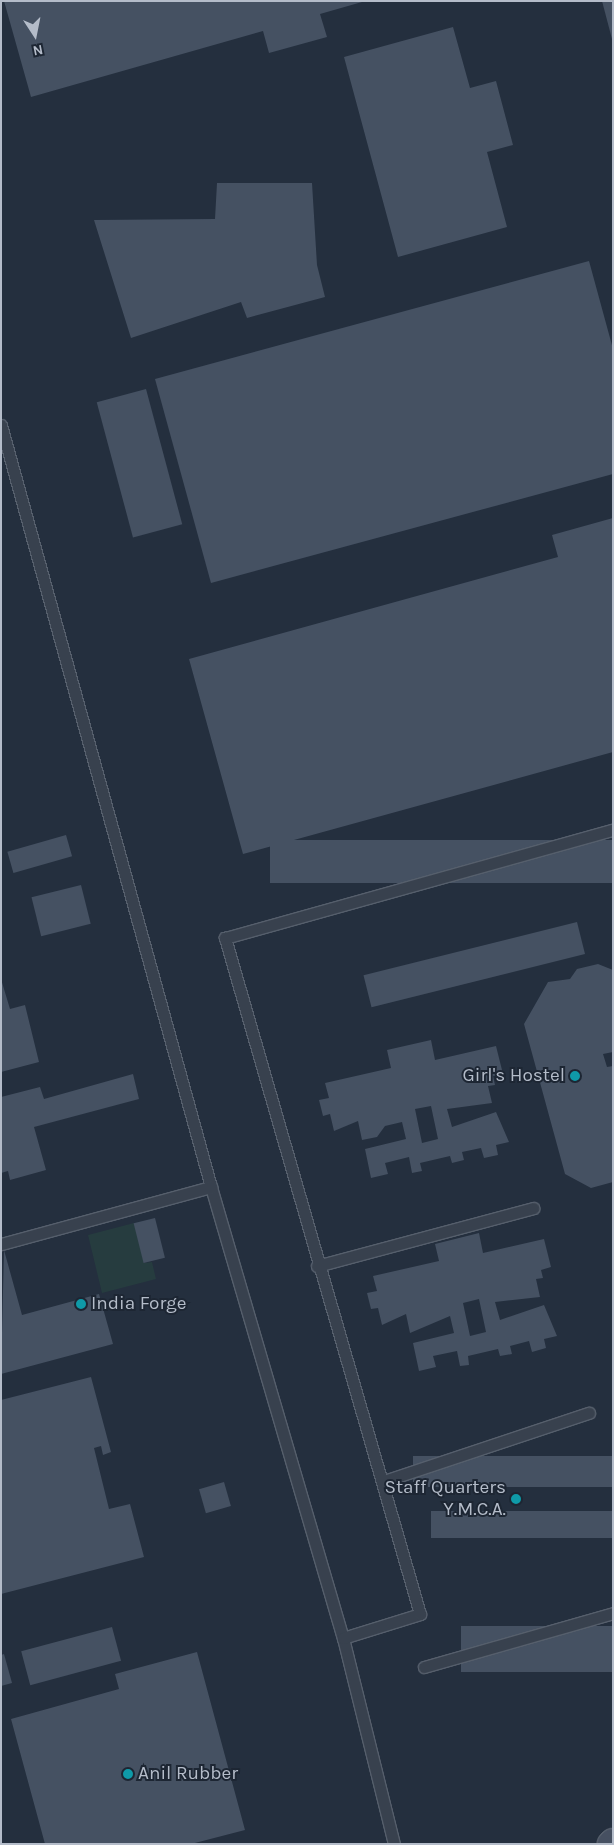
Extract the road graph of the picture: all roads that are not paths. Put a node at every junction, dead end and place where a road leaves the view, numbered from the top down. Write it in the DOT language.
graph roads {
  1 [pos="1,425"];
  2 [pos="613,830"];
  3 [pos="211,1187"];
  4 [pos="533,1208"];
  5 [pos="1,1244"];
  6 [pos="318,1266"];
  7 [pos="589,1413"];
  8 [pos="384,1481"];
  9 [pos="613,1614"];
  10 [pos="343,1638"];
  11 [pos="424,1667"];
  12 [pos="394,1844"];
  1 -- 3 [label="lane"];
  2 -- 6 [label="lane"];
  3 -- 5 [label="lane"];
  3 -- 10 [label="lane"];
  4 -- 6 [label="lane"];
  6 -- 8 [label="lane"];
  7 -- 8 [label="lane"];
  8 -- 10 [label="lane"];
  9 -- 11 [label="lane"];
  10 -- 12 [label="lane"];
}
